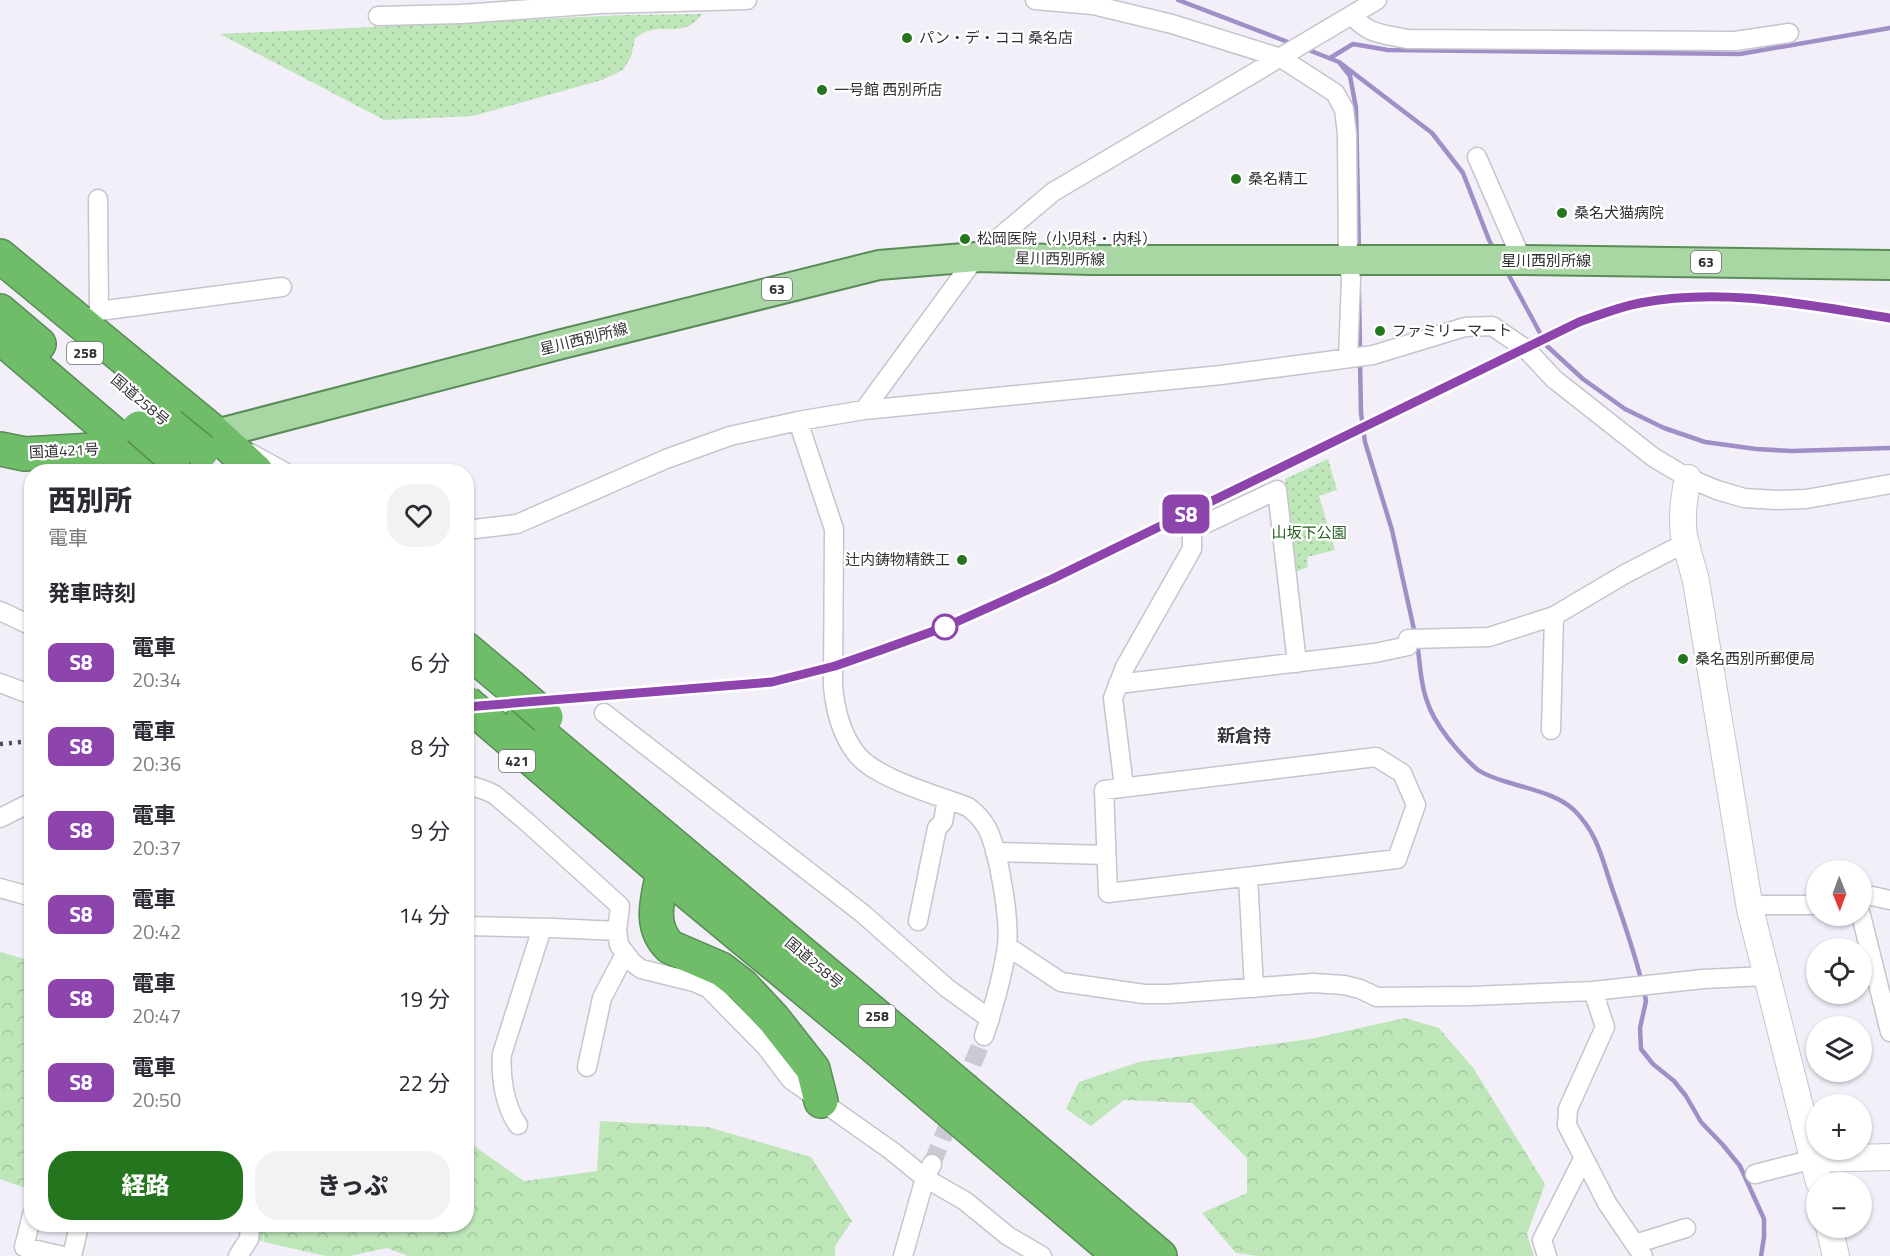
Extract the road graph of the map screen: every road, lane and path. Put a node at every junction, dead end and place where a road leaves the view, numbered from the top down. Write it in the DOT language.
graph roads {
  1 [pos="747,0"];
  2 [pos="1035,0"];
  3 [pos="1377,0"];
  4 [pos="1352,15"];
  5 [pos="378,16"];
  6 [pos="1789,33"];
  7 [pos="1281,58"];
  8 [pos="1477,157"];
  9 [pos="98,199"];
  10 [pos="0,256"];
  11 [pos="976,257"];
  12 [pos="1522,260"];
  13 [pos="1357,261"];
  14 [pos="1890,265"];
  15 [pos="0,282"];
  16 [pos="282,286"];
  17 [pos="0,311"];
  18 [pos="92,319"];
  19 [pos="0,337"];
  20 [pos="1349,358"];
  21 [pos="864,411"];
  22 [pos="798,421"];
  23 [pos="146,434"];
  24 [pos="8,456"];
  25 [pos="194,459"];
  26 [pos="43,464"];
  27 [pos="220,464"];
  28 [pos="231,464"];
  29 [pos="1688,478"];
  30 [pos="1890,484"];
  31 [pos="474,529"];
  32 [pos="1685,543"];
  33 [pos="1554,616"];
  34 [pos="2,618"];
  35 [pos="24,624"];
  36 [pos="1297,663"];
  37 [pos="474,676"];
  38 [pos="0,683"];
  39 [pos="1118,684"];
  40 [pos="24,692"];
  41 [pos="481,700"];
  42 [pos="604,713"];
  43 [pos="1551,730"];
  44 [pos="581,785"];
  45 [pos="474,787"];
  46 [pos="1124,787"];
  47 [pos="947,799"];
  48 [pos="24,806"];
  49 [pos="0,818"];
  50 [pos="995,852"];
  51 [pos="1106,855"];
  52 [pos="663,872"];
  53 [pos="1248,877"];
  54 [pos="0,888"];
  55 [pos="24,895"];
  56 [pos="1872,896"];
  57 [pos="1890,900"];
  58 [pos="1806,905"];
  59 [pos="1749,909"];
  60 [pos="918,921"];
  61 [pos="474,926"];
  62 [pos="1865,926"];
  63 [pos="542,928"];
  64 [pos="617,931"];
  65 [pos="1007,946"];
  66 [pos="625,954"];
  67 [pos="1767,976"];
  68 [pos="1883,976"];
  69 [pos="1254,988"];
  70 [pos="1593,991"];
  71 [pos="990,1019"];
  72 [pos="1890,1032"];
  73 [pos="984,1036"];
  74 [pos="587,1067"];
  75 [pos="821,1101"];
  76 [pos="518,1125"];
  77 [pos="1890,1157"];
  78 [pos="1583,1159"];
  79 [pos="929,1171"];
  80 [pos="1817,1171"];
  81 [pos="1755,1174"];
  82 [pos="1686,1228"];
  83 [pos="28,1232"];
  84 [pos="78,1232"];
  85 [pos="249,1232"];
  86 [pos="1832,1238"];
  87 [pos="1639,1250"];
  88 [pos="63,1256"];
  89 [pos="72,1256"];
  90 [pos="238,1256"];
  91 [pos="903,1256"];
  92 [pos="1042,1256"];
  93 [pos="1120,1256"];
  94 [pos="1160,1256"];
  95 [pos="1547,1256"];
  96 [pos="1836,1256"];
  1 -- 5 [label="street"];
  2 -- 7 [label="street"];
  3 -- 4 [label="street"];
  4 -- 6 [label="street"];
  4 -- 7 [label="street"];
  7 -- 11 [label="street"];
  7 -- 13 [label="street"];
  8 -- 12 [label="street"];
  9 -- 18 [label="street"];
  10 -- 18 [label="highway"];
  11 -- 13 [label="main road, 星川西別所線 / 63"];
  11 -- 21 [label="street"];
  11 -- 25 [label="main road, 星川西別所線 / 63"];
  12 -- 13 [label="main road, 星川西別所線 / 63"];
  12 -- 14 [label="main road, 星川西別所線 / 63"];
  13 -- 20 [label="street"];
  15 -- 23 [label="highway, 国道258号 / 258"];
  16 -- 18 [label="street"];
  17 -- 23 [label="highway, 国道258号 / 258"];
  18 -- 25 [label="highway"];
  19 -- 23 [label="highway"];
  20 -- 21 [label="street"];
  20 -- 29 [label="street"];
  21 -- 22 [label="street"];
  22 -- 31 [label="street"];
  22 -- 47 [label="street"];
  23 -- 24 [label="highway, 国道421号"];
  23 -- 25 [label="highway, 国道258号 / 258, bridge"];
  23 -- 25 [label="highway, 国道421号"];
  23 -- 25 [label="highway"];
  24 -- 26 [label="street"];
  25 -- 27 [label="highway"];
  25 -- 28 [label="street"];
  29 -- 30 [label="street"];
  29 -- 32 [label="street"];
  32 -- 33 [label="street"];
  32 -- 59 [label="street"];
  33 -- 36 [label="street"];
  33 -- 43 [label="street"];
  34 -- 35 [label="street"];
  36 -- 39 [label="street"];
  36 -- 39 [label="street"];
  37 -- 41 [label="highway"];
  38 -- 40 [label="street"];
  39 -- 46 [label="street"];
  41 -- 44 [label="highway, 国道258号 / 258"];
  41 -- 44 [label="highway, 国道258号 / 258"];
  42 -- 71 [label="street"];
  44 -- 52 [label="highway, 国道258号 / 258"];
  44 -- 94 [label="highway, 国道258号 / 258"];
  45 -- 64 [label="street"];
  46 -- 51 [label="street"];
  46 -- 53 [label="street"];
  47 -- 50 [label="street"];
  47 -- 60 [label="street"];
  48 -- 49 [label="street"];
  50 -- 51 [label="street"];
  50 -- 65 [label="street"];
  51 -- 53 [label="street"];
  52 -- 75 [label="highway"];
  52 -- 93 [label="highway, 国道258号 / 258"];
  53 -- 69 [label="street"];
  54 -- 55 [label="street"];
  56 -- 57 [label="street"];
  58 -- 59 [label="street"];
  59 -- 67 [label="street"];
  61 -- 63 [label="street"];
  62 -- 68 [label="street"];
  63 -- 64 [label="street"];
  63 -- 76 [label="street"];
  64 -- 66 [label="street"];
  65 -- 69 [label="street"];
  65 -- 71 [label="street"];
  66 -- 74 [label="street"];
  66 -- 75 [label="street"];
  67 -- 70 [label="street"];
  67 -- 80 [label="street"];
  68 -- 72 [label="street"];
  69 -- 70 [label="street"];
  70 -- 78 [label="street"];
  71 -- 73 [label="street"];
  75 -- 79 [label="street"];
  77 -- 80 [label="street"];
  78 -- 87 [label="street"];
  78 -- 95 [label="street"];
  79 -- 91 [label="street"];
  79 -- 92 [label="street"];
  80 -- 81 [label="street"];
  82 -- 87 [label="street"];
  83 -- 88 [label="street"];
  84 -- 89 [label="street"];
  85 -- 90 [label="street"];
  86 -- 96 [label="street"];
}
